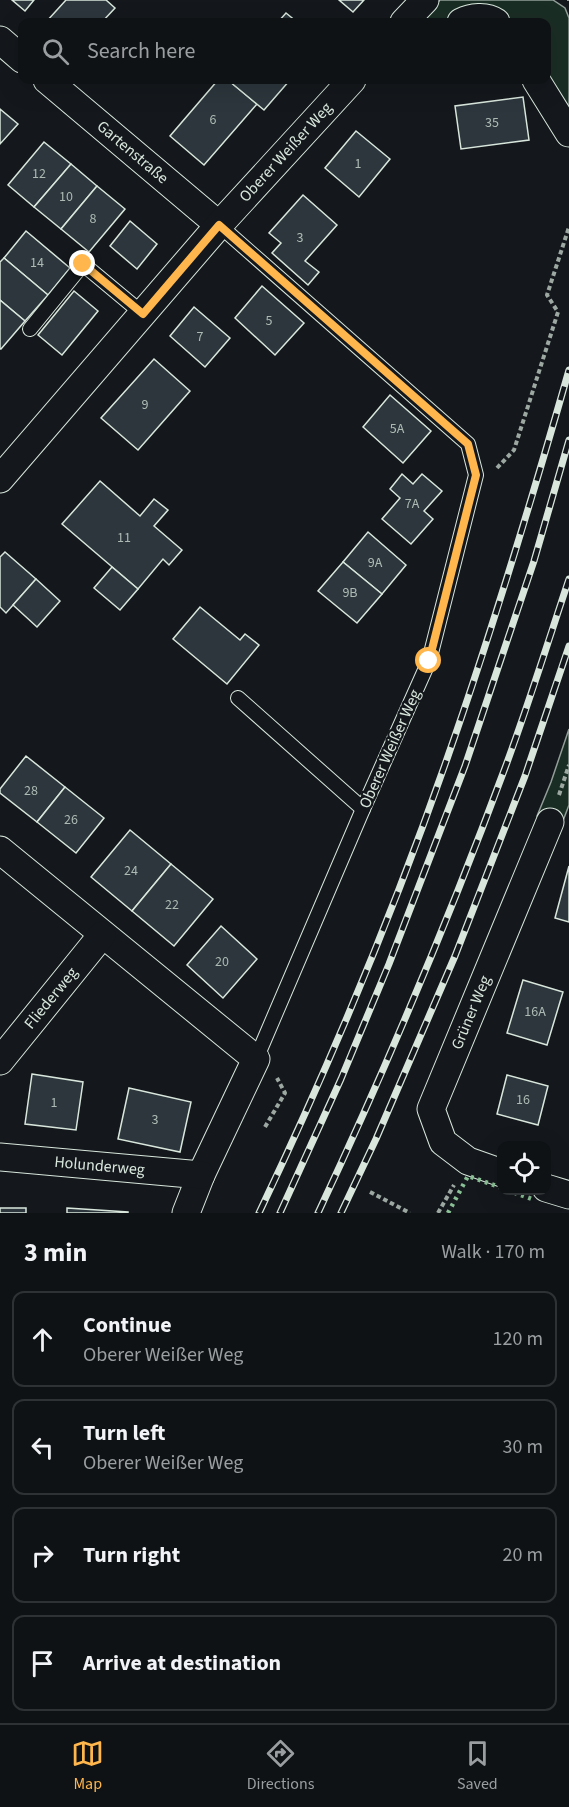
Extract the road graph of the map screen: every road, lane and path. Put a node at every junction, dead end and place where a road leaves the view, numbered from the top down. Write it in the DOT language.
graph roads {
  1 [pos="425,0"];
  2 [pos="408,18"];
  3 [pos="469,18"];
  4 [pos="490,18"];
  5 [pos="0,40"];
  6 [pos="18,56"];
  7 [pos="52,84"];
  8 [pos="348,84"];
  9 [pos="538,84"];
  10 [pos="569,133"];
  11 [pos="219,225"];
  12 [pos="569,228"];
  13 [pos="143,314"];
  14 [pos="30,329"];
  15 [pos="476,475"];
  16 [pos="0,479"];
  17 [pos="238,698"];
  18 [pos="363,809"];
  19 [pos="550,822"];
  20 [pos="0,850"];
  21 [pos="102,935"];
  22 [pos="256,1059"];
  23 [pos="0,1061"];
  24 [pos="285,1094"];
  25 [pos="265,1127"];
  26 [pos="0,1157"];
  27 [pos="497,1172"];
  28 [pos="201,1174"];
  29 [pos="370,1192"];
  30 [pos="186,1213"];
  31 [pos="410,1213"];
  1 -- 2 [label="street"];
  3 -- 4 [label="street"];
  5 -- 6 [label="street"];
  7 -- 11 [label="street, Gartenstraße"];
  8 -- 11 [label="street, Oberer Weißer Weg"];
  9 -- 10 [label="street"];
  11 -- 13 [label="street, Oberer Weißer Weg"];
  11 -- 15 [label="lane, Oberer Weißer Weg"];
  12 -- 15 [label="path"];
  13 -- 14 [label="lane"];
  13 -- 16 [label="street, Oberer Weißer Weg"];
  15 -- 18 [label="lane, Oberer Weißer Weg"];
  17 -- 18 [label="lane"];
  18 -- 22 [label="lane, Oberer Weißer Weg"];
  19 -- 27 [label="street, Grüner Weg"];
  20 -- 21 [label="street"];
  21 -- 22 [label="street"];
  21 -- 23 [label="street, Fliederweg"];
  22 -- 28 [label="street, Oberer Weißer Weg"];
  24 -- 25 [label="path"];
  26 -- 28 [label="street, Holunderweg"];
  28 -- 30 [label="street, Oberer Weißer Weg"];
  29 -- 31 [label="path"];
}
